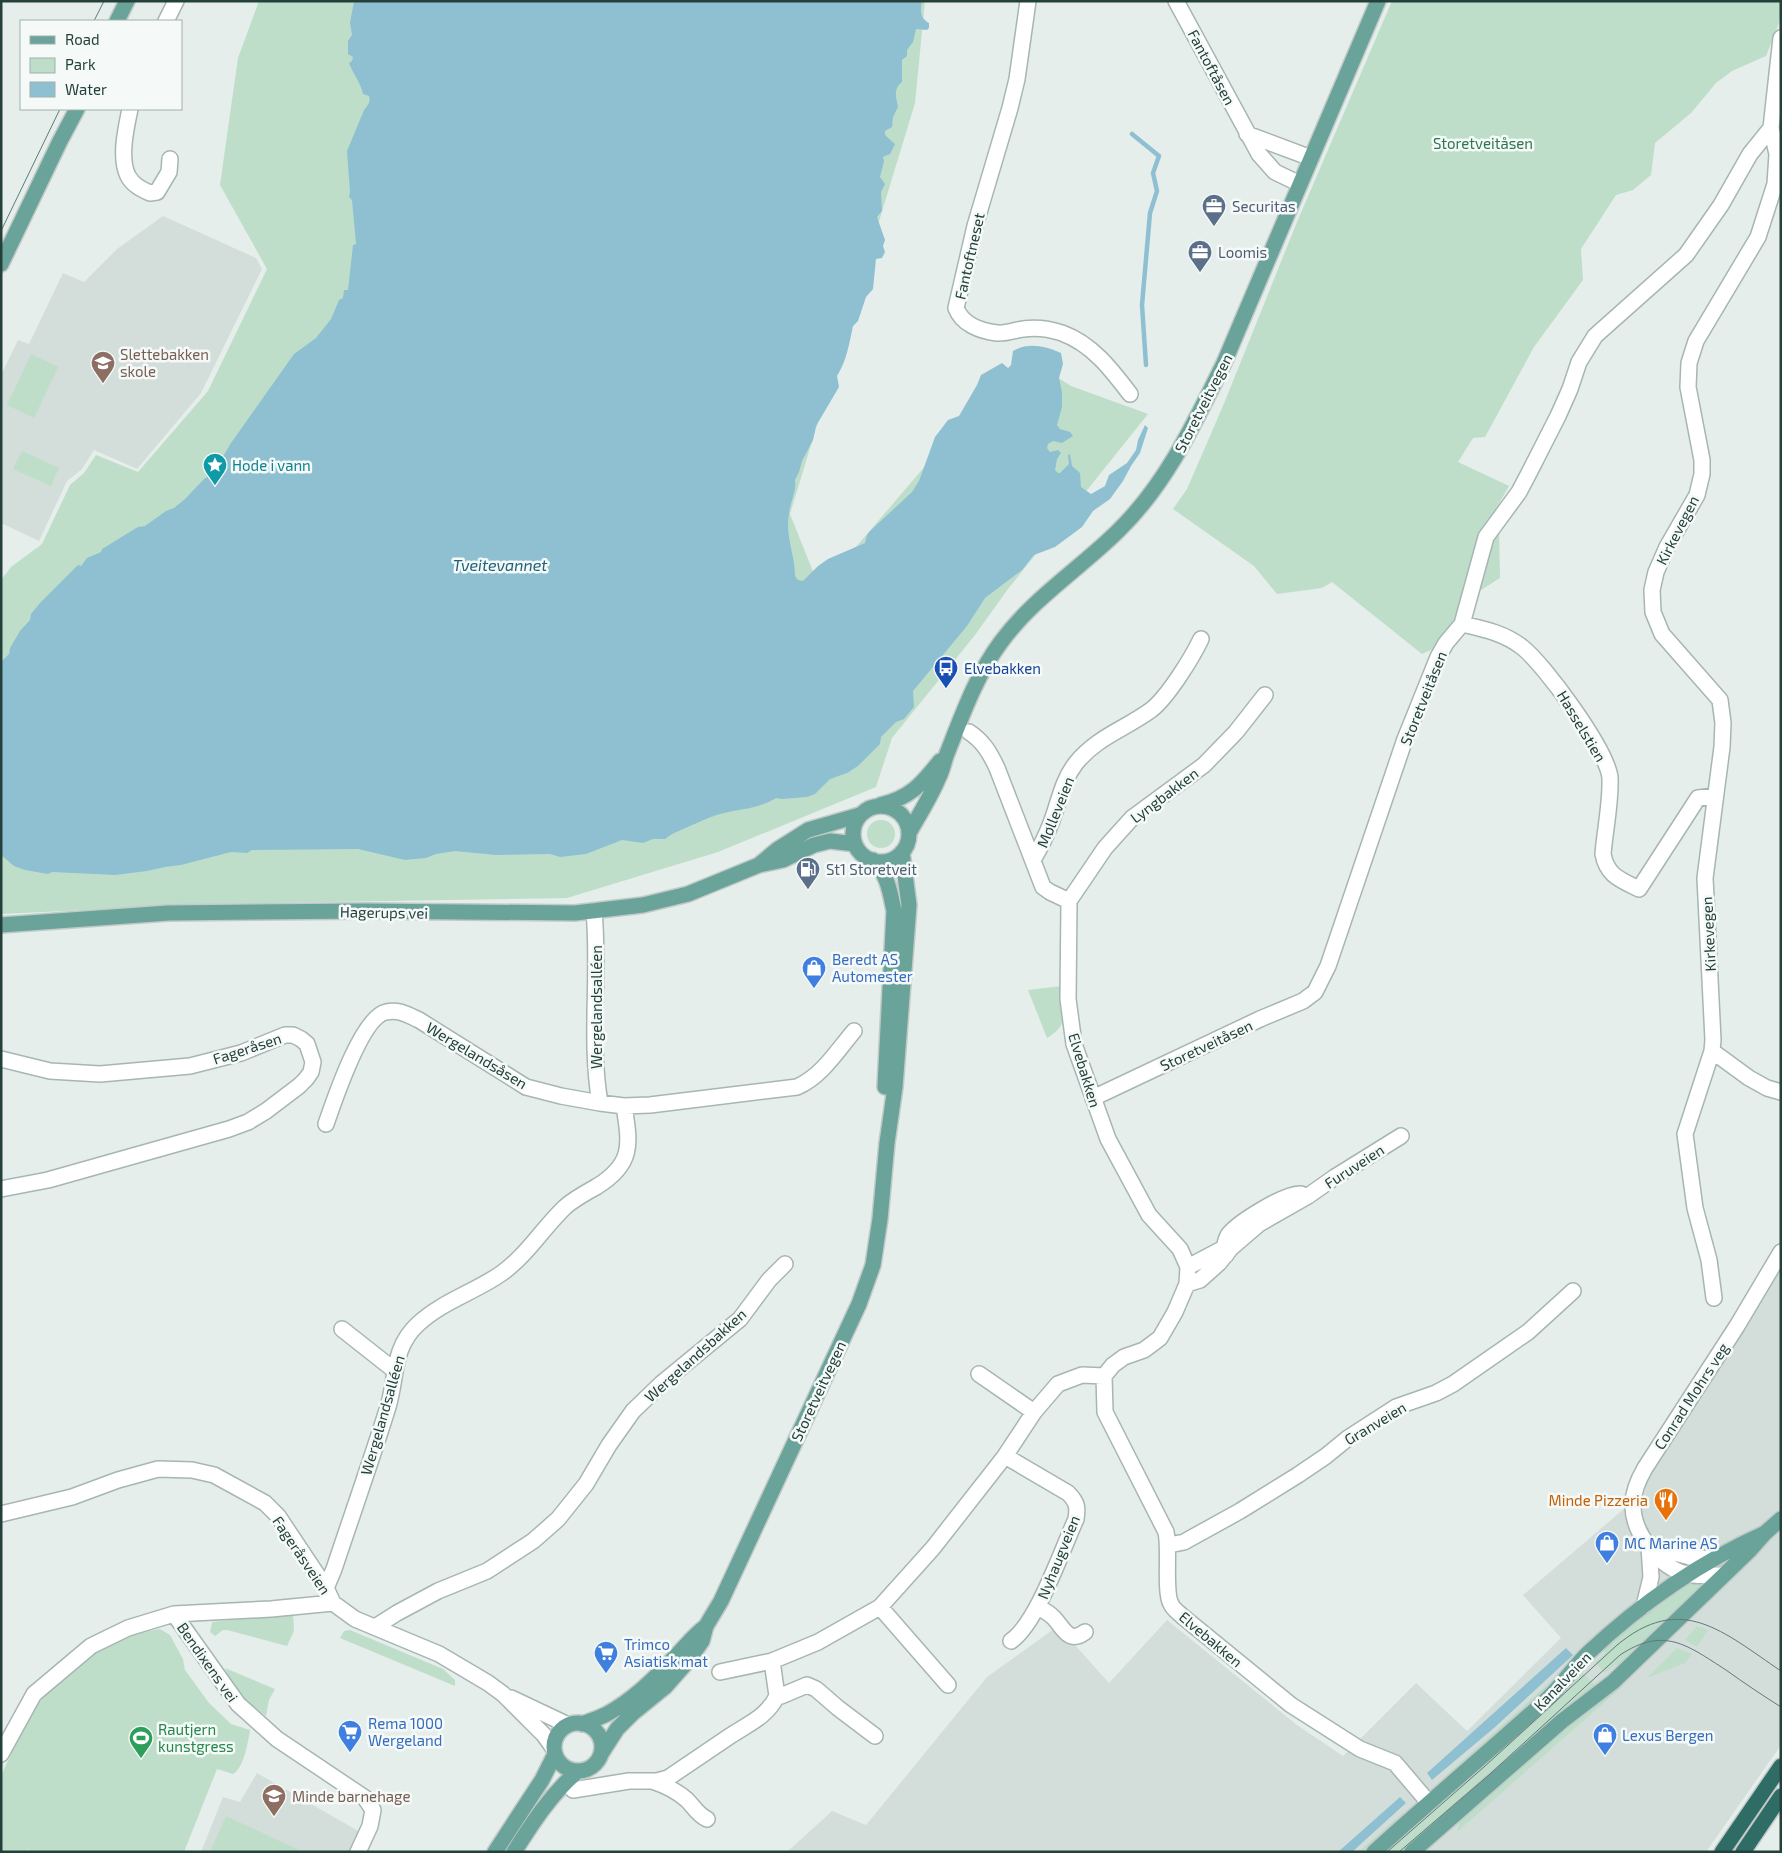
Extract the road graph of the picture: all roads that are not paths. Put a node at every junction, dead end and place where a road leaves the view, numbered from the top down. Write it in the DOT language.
graph roads {
  1 [pos="127,1"];
  2 [pos="176,1"];
  3 [pos="1028,1"];
  4 [pos="1176,1"];
  5 [pos="1378,1"];
  6 [pos="118,20"];
  7 [pos="166,20"];
  8 [pos="1781,38"];
  9 [pos="76,110"];
  10 [pos="130,110"];
  11 [pos="1771,128"];
  12 [pos="1247,134"];
  13 [pos="1311,158"];
  14 [pos="170,160"];
  15 [pos="1300,184"];
  16 [pos="1,264"];
  17 [pos="1130,394"];
  18 [pos="1462,624"];
  19 [pos="1201,638"];
  20 [pos="1265,695"];
  21 [pos="969,732"];
  22 [pos="948,752"];
  23 [pos="1715,796"];
  24 [pos="880,806"];
  25 [pos="860,815"];
  26 [pos="909,833"];
  27 [pos="855,844"];
  28 [pos="902,852"];
  29 [pos="873,860"];
  30 [pos="1033,860"];
  31 [pos="759,865"];
  32 [pos="1069,901"];
  33 [pos="594,911"];
  34 [pos="1,925"];
  35 [pos="854,1031"];
  36 [pos="1712,1051"];
  37 [pos="1,1060"];
  38 [pos="1781,1092"];
  39 [pos="1094,1098"];
  40 [pos="600,1103"];
  41 [pos="624,1106"];
  42 [pos="326,1124"];
  43 [pos="1401,1136"];
  44 [pos="887,1144"];
  45 [pos="1,1189"];
  46 [pos="1225,1252"];
  47 [pos="1781,1252"];
  48 [pos="785,1264"];
  49 [pos="1188,1267"];
  50 [pos="1187,1284"];
  51 [pos="1574,1290"];
  52 [pos="1714,1298"];
  53 [pos="342,1329"];
  54 [pos="394,1370"];
  55 [pos="979,1374"];
  56 [pos="1104,1376"];
  57 [pos="1034,1412"];
  58 [pos="1005,1456"];
  59 [pos="1,1514"];
  60 [pos="1781,1520"];
  61 [pos="1765,1532"];
  62 [pos="1169,1545"];
  63 [pos="1649,1546"];
  64 [pos="1713,1560"];
  65 [pos="1689,1575"];
  66 [pos="1722,1575"];
  67 [pos="326,1588"];
  68 [pos="333,1603"];
  69 [pos="1644,1606"];
  70 [pos="1037,1607"];
  71 [pos="880,1608"];
  72 [pos="174,1614"];
  73 [pos="706,1626"];
  74 [pos="375,1627"];
  75 [pos="1085,1632"];
  76 [pos="1010,1641"];
  77 [pos="772,1661"];
  78 [pos="720,1672"];
  79 [pos="948,1685"];
  80 [pos="503,1694"];
  81 [pos="778,1696"];
  82 [pos="575,1725"];
  83 [pos="875,1736"];
  84 [pos="554,1751"];
  85 [pos="1,1754"];
  86 [pos="601,1754"];
  87 [pos="1781,1766"];
  88 [pos="578,1771"];
  89 [pos="652,1781"];
  90 [pos="573,1790"];
  91 [pos="1781,1796"];
  92 [pos="1429,1803"];
  93 [pos="707,1819"];
  94 [pos="358,1852"];
  95 [pos="495,1852"];
  96 [pos="514,1852"];
  97 [pos="1374,1852"];
  98 [pos="1412,1852"];
  99 [pos="1722,1852"];
  100 [pos="1743,1852"];
  1 -- 6 [label="main road"];
  2 -- 7 [label="street"];
  3 -- 17 [label="street, Fantoftneset"];
  4 -- 12 [label="street, Fantoftåsen"];
  5 -- 13 [label="main road, Storetveitvegen"];
  8 -- 11 [label="street, Kirkevegen"];
  9 -- 16 [label="main road"];
  10 -- 14 [label="street"];
  11 -- 18 [label="street, Storetveitåsen"];
  11 -- 23 [label="street, Kirkevegen"];
  12 -- 13 [label="street"];
  12 -- 15 [label="street, Fantoftåsen"];
  13 -- 15 [label="main road, Storetveitvegen"];
  15 -- 22 [label="main road, Storetveitvegen"];
  18 -- 23 [label="street, Hasselstien"];
  18 -- 39 [label="street, Storetveitåsen"];
  19 -- 30 [label="street, Mølleveien"];
  20 -- 32 [label="street, Lyngbakken"];
  21 -- 30 [label="street"];
  22 -- 24 [label="main road, Storetveitvegen"];
  22 -- 26 [label="main road, Storetveitvegen"];
  23 -- 36 [label="street, Kirkevegen"];
  24 -- 25 [label="main road"];
  24 -- 26 [label="main road"];
  25 -- 27 [label="main road"];
  25 -- 31 [label="main road, Hagerups vei"];
  26 -- 28 [label="main road"];
  27 -- 29 [label="main road"];
  27 -- 31 [label="main road, Hagerups vei"];
  28 -- 29 [label="main road"];
  28 -- 44 [label="main road, Storetveitvegen"];
  29 -- 44 [label="main road, Storetveitvegen"];
  30 -- 32 [label="street"];
  31 -- 33 [label="main road, Hagerups vei"];
  32 -- 39 [label="street, Elvebakken"];
  33 -- 34 [label="main road, Hagerups vei"];
  33 -- 40 [label="street, Wergelandsalléen"];
  35 -- 41 [label="street, Wergelandsåsen"];
  36 -- 38 [label="street"];
  36 -- 52 [label="street, Kirkevegen"];
  37 -- 45 [label="street, Fageråsen"];
  39 -- 49 [label="street, Elvebakken"];
  40 -- 41 [label="street, Wergelandsåsen"];
  40 -- 42 [label="street, Wergelandsåsen"];
  41 -- 54 [label="street, Wergelandsalléen"];
  43 -- 46 [label="street, Furuveien"];
  44 -- 73 [label="main road, Storetveitvegen"];
  46 -- 49 [label="street"];
  46 -- 50 [label="street"];
  47 -- 63 [label="street, Conrad Mohrs veg"];
  48 -- 74 [label="street, Wergelandsbakken"];
  49 -- 50 [label="street"];
  50 -- 56 [label="street"];
  51 -- 62 [label="street, Granveien"];
  53 -- 54 [label="street"];
  54 -- 67 [label="street, Wergelandsalléen"];
  55 -- 57 [label="street"];
  56 -- 57 [label="street"];
  56 -- 62 [label="street, Elvebakken"];
  57 -- 58 [label="street"];
  58 -- 70 [label="street, Nyhaugveien"];
  58 -- 71 [label="street"];
  59 -- 67 [label="street, Fageråsveien"];
  60 -- 61 [label="main road, Kanalveien"];
  61 -- 64 [label="main road, Kanalveien"];
  61 -- 66 [label="main road, Kanalveien"];
  62 -- 92 [label="street, Elvebakken"];
  63 -- 64 [label="street"];
  63 -- 65 [label="street, Conrad Mohrs veg"];
  63 -- 69 [label="street, Conrad Mohrs veg"];
  64 -- 65 [label="main road, Kanalveien"];
  65 -- 66 [label="street, Conrad Mohrs veg"];
  65 -- 69 [label="main road, Kanalveien"];
  66 -- 98 [label="main road, Kanalveien"];
  67 -- 68 [label="street, Fageråsveien"];
  68 -- 72 [label="street, Bendixens vei"];
  68 -- 74 [label="street, Fageråsveien"];
  69 -- 92 [label="main road, Kanalveien"];
  70 -- 75 [label="street, Nyhaugveien"];
  70 -- 76 [label="street, Nyhaugveien"];
  71 -- 77 [label="street"];
  71 -- 79 [label="street"];
  72 -- 85 [label="street, Bendixens vei"];
  72 -- 94 [label="street, Bendixens vei"];
  73 -- 82 [label="main road, Storetveitvegen"];
  73 -- 86 [label="main road, Storetveitvegen"];
  74 -- 80 [label="street, Fageråsveien"];
  77 -- 78 [label="street"];
  77 -- 81 [label="street"];
  80 -- 82 [label="street, Fageråsveien"];
  80 -- 84 [label="street, Fageråsveien"];
  81 -- 83 [label="street"];
  81 -- 89 [label="street"];
  82 -- 84 [label="main road"];
  82 -- 86 [label="main road"];
  84 -- 88 [label="main road"];
  84 -- 95 [label="main road"];
  86 -- 88 [label="main road"];
  87 -- 99 [label="highway"];
  88 -- 96 [label="main road"];
  89 -- 90 [label="street"];
  89 -- 93 [label="street"];
  91 -- 100 [label="highway"];
  92 -- 97 [label="main road, Kanalveien"];
}
